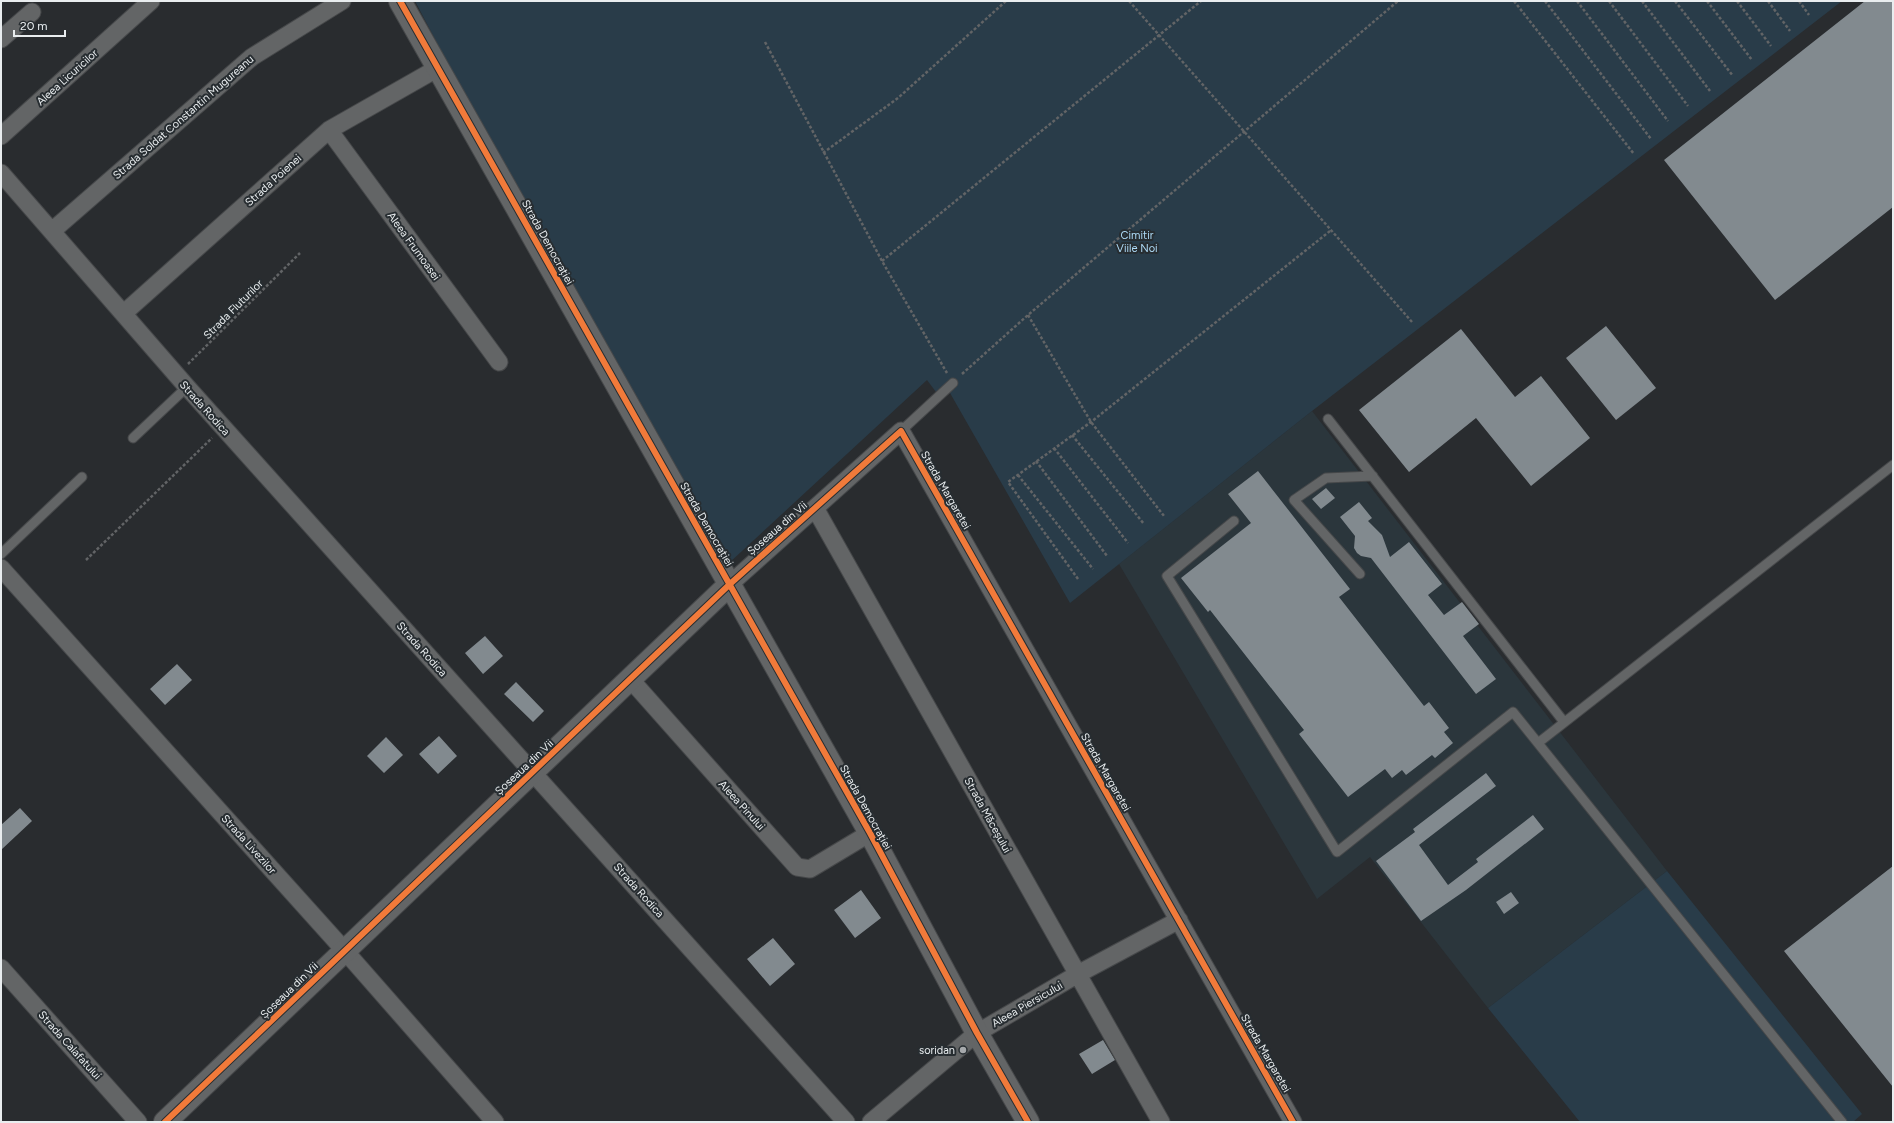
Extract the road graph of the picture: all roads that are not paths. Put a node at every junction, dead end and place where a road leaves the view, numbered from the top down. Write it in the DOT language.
graph roads {
  1 [pos="150,1"];
  2 [pos="342,1"];
  3 [pos="400,1"];
  4 [pos="32,12"];
  5 [pos="1,39"];
  6 [pos="438,68"];
  7 [pos="329,130"];
  8 [pos="1,136"];
  9 [pos="1,173"];
  10 [pos="52,231"];
  11 [pos="124,314"];
  12 [pos="498,362"];
  13 [pos="182,381"];
  14 [pos="953,383"];
  15 [pos="1328,419"];
  16 [pos="901,431"];
  17 [pos="133,438"];
  18 [pos="1893,465"];
  19 [pos="1373,476"];
  20 [pos="82,477"];
  21 [pos="815,508"];
  22 [pos="1234,521"];
  23 [pos="1,554"];
  24 [pos="1,568"];
  25 [pos="1360,574"];
  26 [pos="730,584"];
  27 [pos="631,680"];
  28 [pos="1564,722"];
  29 [pos="1538,743"];
  30 [pos="533,772"];
  31 [pos="870,832"];
  32 [pos="1179,920"];
  33 [pos="345,951"];
  34 [pos="1,968"];
  35 [pos="1078,974"];
  36 [pos="977,1033"];
  37 [pos="138,1122"];
  38 [pos="165,1122"];
  39 [pos="495,1122"];
  40 [pos="846,1122"];
  41 [pos="871,1122"];
  42 [pos="1028,1122"];
  43 [pos="1161,1122"];
  44 [pos="1293,1122"];
  45 [pos="1842,1122"];
  1 -- 8 [label="street, Aleea Licuricilor"];
  2 -- 10 [label="street, Strada Soldat Constantin Mugureanu"];
  3 -- 6 [label="street, Strada Democrației"];
  4 -- 5 [label="street"];
  6 -- 7 [label="street, Strada Poienei"];
  6 -- 26 [label="street, Strada Democrației"];
  7 -- 11 [label="street, Strada Poienei"];
  7 -- 12 [label="street, Aleea Frumoasei"];
  9 -- 10 [label="street, Strada Rodica"];
  10 -- 11 [label="street, Strada Rodica"];
  11 -- 13 [label="street, Strada Rodica"];
  13 -- 17 [label="lane"];
  13 -- 30 [label="street, Strada Rodica"];
  14 -- 16 [label="lane, Șoseaua din Vii"];
  15 -- 19 [label="lane"];
  16 -- 21 [label="street, Șoseaua din Vii"];
  16 -- 32 [label="street, Strada Margaretei"];
  18 -- 28 [label="lane"];
  19 -- 25 [label="lane"];
  19 -- 28 [label="lane"];
  20 -- 23 [label="lane"];
  21 -- 26 [label="street, Șoseaua din Vii"];
  21 -- 35 [label="street, Strada Măceșului"];
  22 -- 29 [label="lane"];
  24 -- 33 [label="street, Strada Livezilor"];
  26 -- 27 [label="street, Șoseaua din Vii"];
  26 -- 31 [label="street, Strada Democrației"];
  27 -- 30 [label="street, Șoseaua din Vii"];
  27 -- 31 [label="street, Aleea Pinului"];
  28 -- 29 [label="lane"];
  29 -- 45 [label="lane"];
  30 -- 33 [label="street, Șoseaua din Vii"];
  30 -- 40 [label="street, Strada Rodica"];
  31 -- 36 [label="street, Strada Democrației"];
  32 -- 35 [label="street, Aleea Piersicului"];
  32 -- 44 [label="street, Strada Margaretei"];
  33 -- 38 [label="street, Șoseaua din Vii"];
  33 -- 39 [label="street, Strada Livezilor"];
  34 -- 37 [label="street, Strada Calafatului"];
  35 -- 36 [label="street, Aleea Piersicului"];
  35 -- 43 [label="street, Strada Măceșului"];
  36 -- 41 [label="street, Aleea Piersicului"];
  36 -- 42 [label="street, Strada Democrației"];
}
